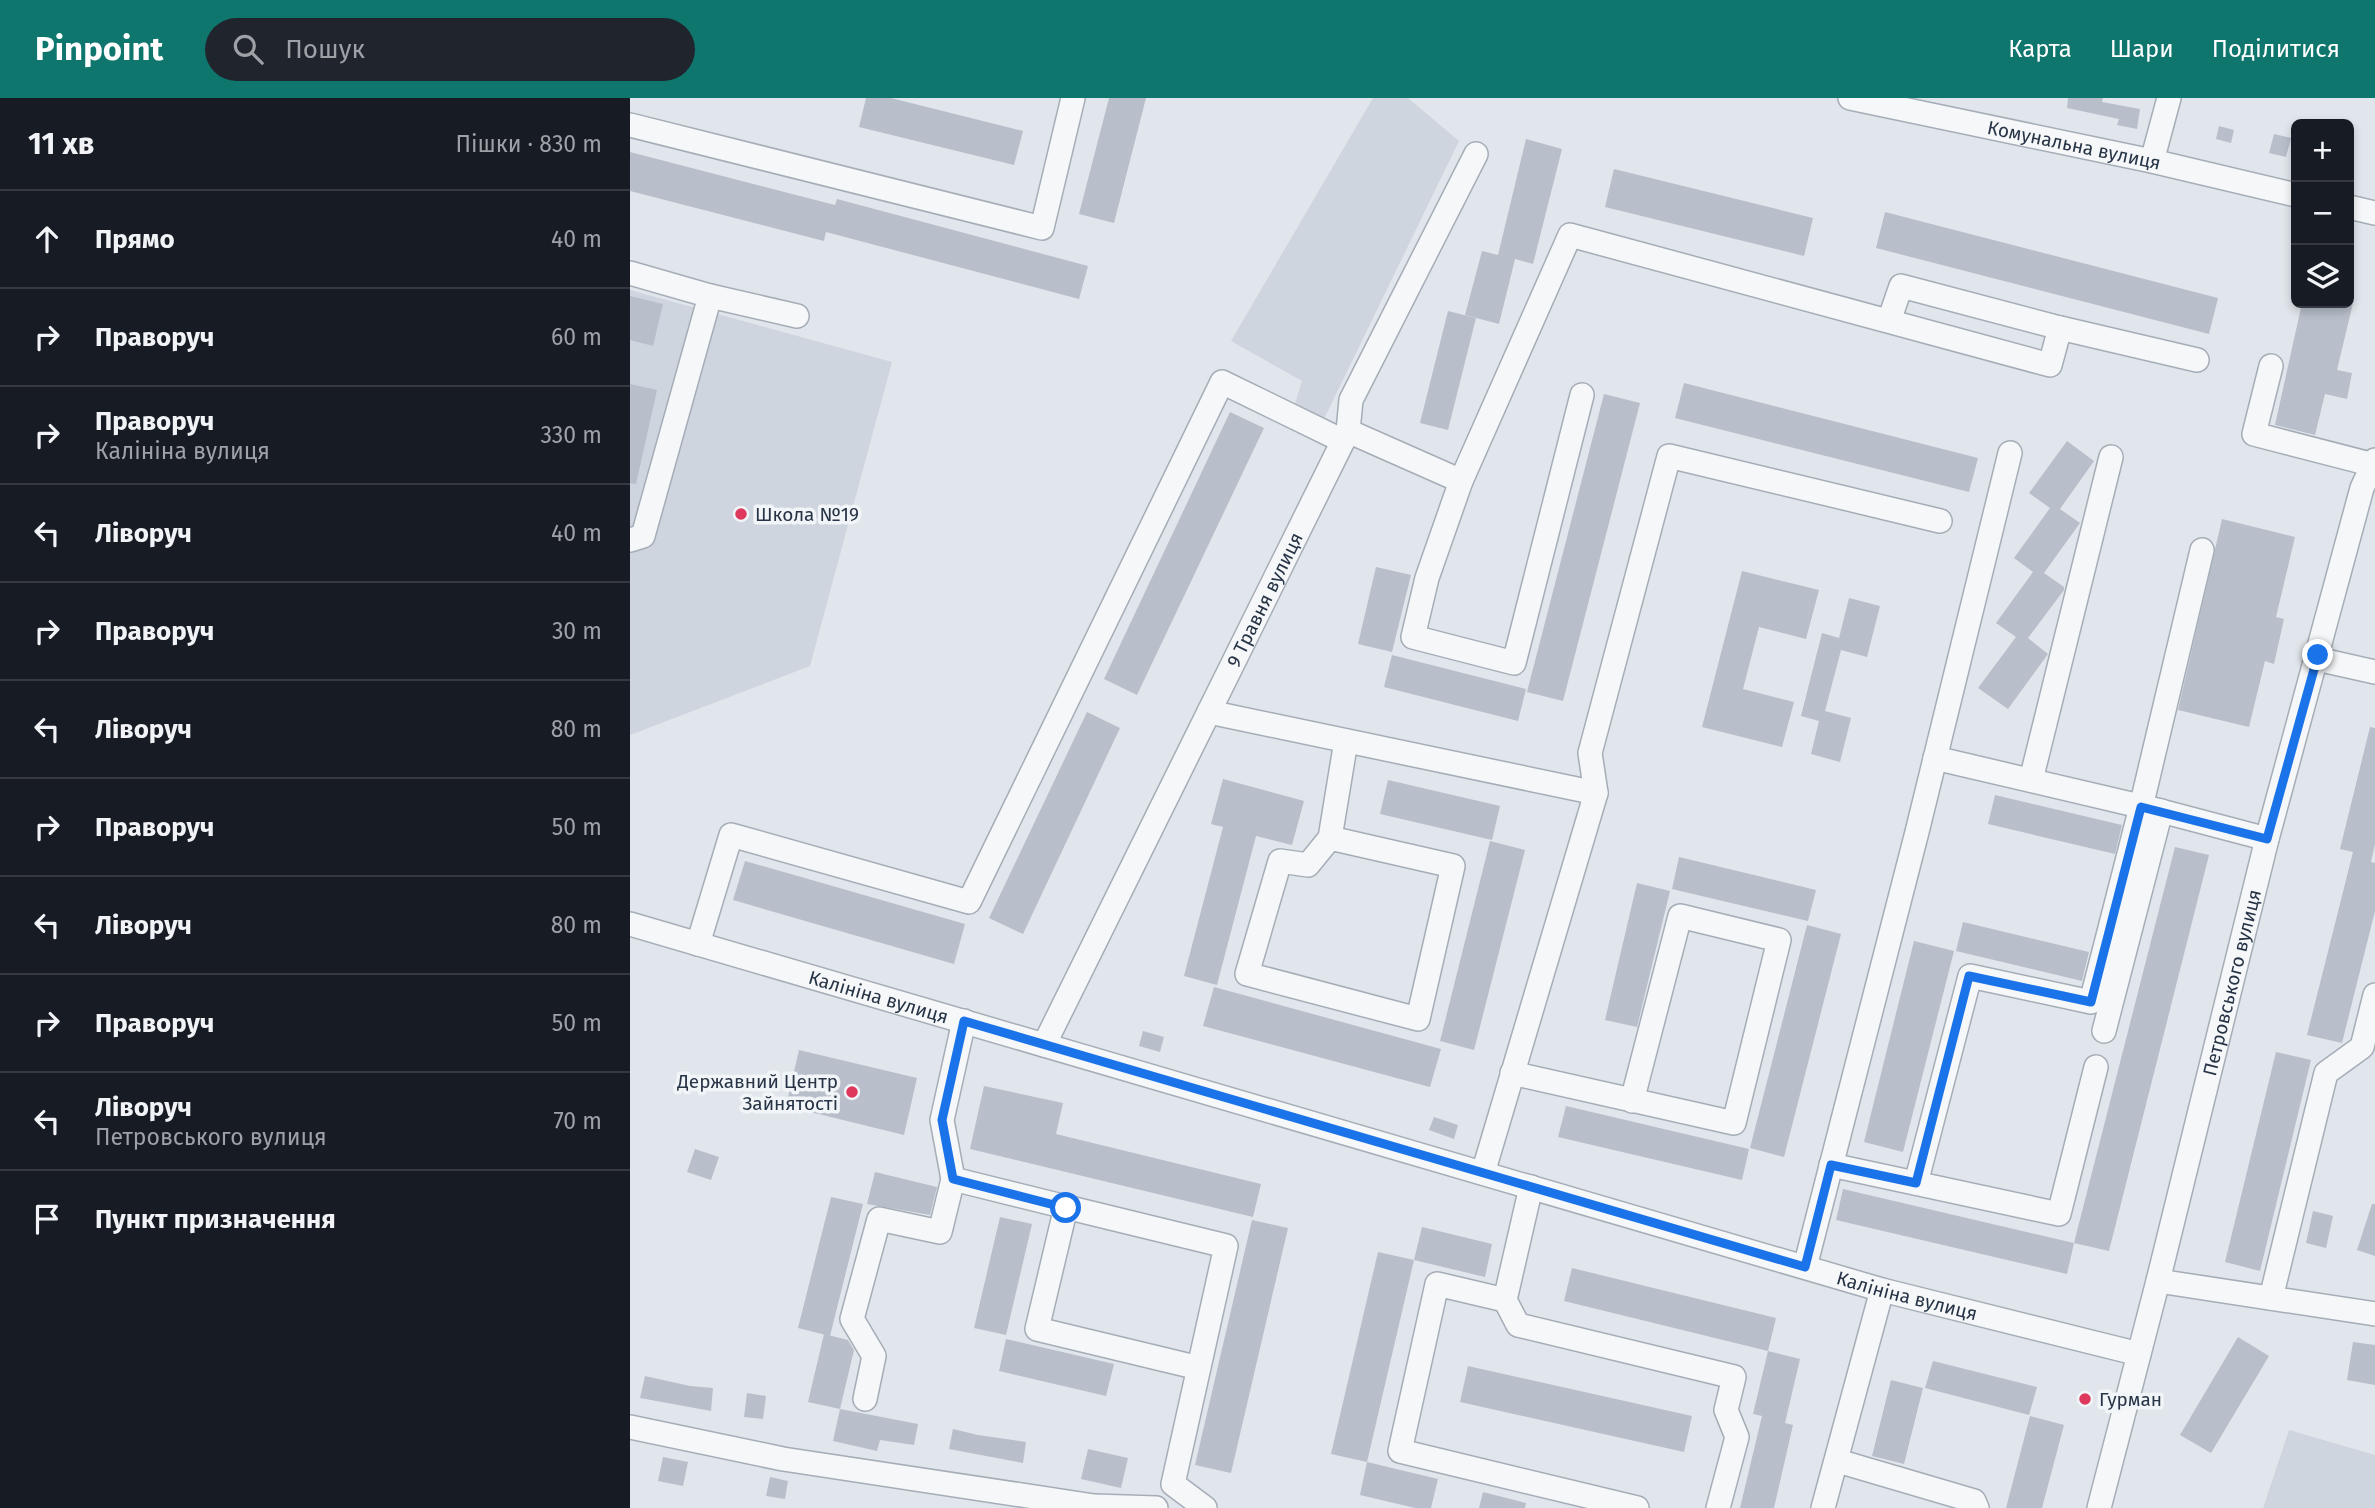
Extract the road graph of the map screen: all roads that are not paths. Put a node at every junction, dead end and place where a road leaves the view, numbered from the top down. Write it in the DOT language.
graph roads {
  1 [pos="1073,98"];
  2 [pos="1850,98"];
  3 [pos="2169,98"];
  4 [pos="630,125"];
  5 [pos="1476,154"];
  6 [pos="2152,161"];
  7 [pos="2291,194"];
  8 [pos="2354,208"];
  9 [pos="2375,213"];
  10 [pos="630,273"];
  11 [pos="710,296"];
  12 [pos="797,316"];
  13 [pos="1889,321"];
  14 [pos="2060,328"];
  15 [pos="2197,360"];
  16 [pos="2271,366"];
  17 [pos="1582,394"];
  18 [pos="1346,436"];
  19 [pos="2010,453"];
  20 [pos="2111,457"];
  21 [pos="2374,462"];
  22 [pos="1461,481"];
  23 [pos="2369,489"];
  24 [pos="1940,521"];
  25 [pos="630,540"];
  26 [pos="2202,550"];
  27 [pos="2317,659"];
  28 [pos="2375,672"];
  29 [pos="1209,712"];
  30 [pos="1346,741"];
  31 [pos="1935,758"];
  32 [pos="2031,780"];
  33 [pos="1595,793"];
  34 [pos="2151,809"];
  35 [pos="1330,838"];
  36 [pos="2267,839"];
  37 [pos="630,924"];
  38 [pos="698,944"];
  39 [pos="2375,995"];
  40 [pos="964,1021"];
  41 [pos="2104,1031"];
  42 [pos="1044,1045"];
  43 [pos="2096,1067"];
  44 [pos="1512,1073"];
  45 [pos="1632,1101"];
  46 [pos="1831,1165"];
  47 [pos="1483,1173"];
  48 [pos="953,1179"];
  49 [pos="1916,1183"];
  50 [pos="1531,1187"];
  51 [pos="1066,1208"];
  52 [pos="1805,1267"];
  53 [pos="2158,1282"];
  54 [pos="1882,1290"];
  55 [pos="2271,1298"];
  56 [pos="1505,1300"];
  57 [pos="2375,1314"];
  58 [pos="2139,1354"];
  59 [pos="1199,1368"];
  60 [pos="865,1399"];
  61 [pos="630,1427"];
  62 [pos="1838,1461"];
  63 [pos="1094,1507"];
  64 [pos="1156,1508"];
  65 [pos="1205,1508"];
  66 [pos="1637,1508"];
  67 [pos="1718,1508"];
  68 [pos="1823,1508"];
  69 [pos="1977,1508"];
  70 [pos="2099,1508"];
  1 -- 4 [label="street"];
  2 -- 6 [label="street, Комунальна вулиця"];
  3 -- 6 [label="street"];
  5 -- 18 [label="street, 9 Травня вулиця"];
  6 -- 7 [label="street, Комунальна вулиця"];
  8 -- 9 [label="street"];
  10 -- 11 [label="street"];
  11 -- 12 [label="street"];
  11 -- 25 [label="street"];
  13 -- 14 [label="street"];
  13 -- 14 [label="street"];
  13 -- 22 [label="street"];
  14 -- 15 [label="street"];
  16 -- 21 [label="street"];
  17 -- 22 [label="street"];
  18 -- 22 [label="street"];
  18 -- 29 [label="street, 9 Травня вулиця"];
  18 -- 38 [label="street"];
  19 -- 31 [label="street"];
  20 -- 32 [label="street"];
  21 -- 23 [label="street, Петровського вулиця"];
  23 -- 27 [label="street, Петровського вулиця"];
  24 -- 33 [label="street"];
  26 -- 34 [label="street"];
  27 -- 28 [label="street"];
  27 -- 36 [label="street, Петровського вулиця"];
  29 -- 30 [label="street"];
  29 -- 42 [label="street, 9 Травня вулиця"];
  30 -- 33 [label="street"];
  30 -- 35 [label="street"];
  31 -- 32 [label="street"];
  31 -- 46 [label="street"];
  32 -- 34 [label="street"];
  33 -- 44 [label="street"];
  34 -- 36 [label="street"];
  34 -- 41 [label="street"];
  34 -- 49 [label="street"];
  35 -- 35 [label="street"];
  36 -- 53 [label="street, Петровського вулиця"];
  37 -- 38 [label="street, Калініна вулиця"];
  38 -- 40 [label="street, Калініна вулиця"];
  39 -- 55 [label="street"];
  40 -- 42 [label="street, Калініна вулиця"];
  40 -- 48 [label="street"];
  42 -- 47 [label="street, Калініна вулиця"];
  43 -- 49 [label="street"];
  44 -- 45 [label="street"];
  44 -- 47 [label="street"];
  45 -- 45 [label="street"];
  46 -- 49 [label="street"];
  46 -- 52 [label="street"];
  47 -- 50 [label="street, Калініна вулиця"];
  48 -- 51 [label="street"];
  48 -- 60 [label="street"];
  50 -- 52 [label="street, Калініна вулиця"];
  50 -- 56 [label="street"];
  51 -- 59 [label="street"];
  51 -- 59 [label="street"];
  52 -- 54 [label="street, Калініна вулиця"];
  53 -- 55 [label="street"];
  53 -- 58 [label="street, Петровського вулиця"];
  54 -- 58 [label="street, Калініна вулиця"];
  54 -- 62 [label="street"];
  55 -- 57 [label="street"];
  56 -- 66 [label="street"];
  56 -- 67 [label="street"];
  58 -- 70 [label="street, Петровського вулиця"];
  59 -- 65 [label="street"];
  61 -- 63 [label="street"];
  62 -- 68 [label="street"];
  62 -- 69 [label="street"];
  63 -- 64 [label="street"];
}
